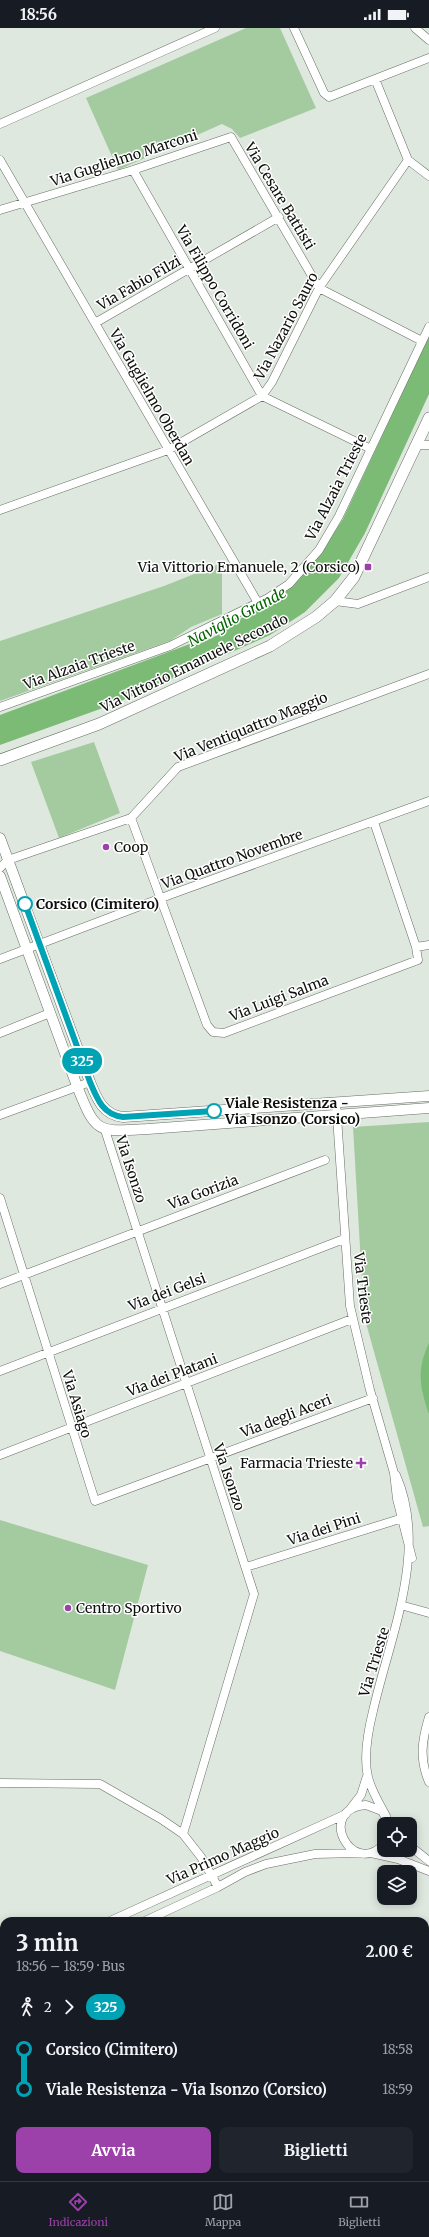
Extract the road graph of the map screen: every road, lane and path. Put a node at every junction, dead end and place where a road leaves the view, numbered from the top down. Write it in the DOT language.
graph roads {
  1 [pos="215,28"];
  2 [pos="294,28"];
  3 [pos="415,28"];
  4 [pos="429,40"];
  5 [pos="429,58"];
  6 [pos="375,79"];
  7 [pos="0,124"];
  8 [pos="231,137"];
  9 [pos="0,160"];
  10 [pos="408,160"];
  11 [pos="133,170"];
  12 [pos="429,176"];
  13 [pos="25,202"];
  14 [pos="0,210"];
  15 [pos="279,217"];
  16 [pos="190,268"];
  17 [pos="319,288"];
  18 [pos="95,323"];
  19 [pos="429,327"];
  20 [pos="422,341"];
  21 [pos="262,396"];
  22 [pos="428,423"];
  23 [pos="417,445"];
  24 [pos="429,445"];
  25 [pos="371,449"];
  26 [pos="168,450"];
  27 [pos="0,510"];
  28 [pos="429,577"];
  29 [pos="335,601"];
  30 [pos="258,603"];
  31 [pos="429,674"];
  32 [pos="0,707"];
  33 [pos="5,758"];
  34 [pos="0,766"];
  35 [pos="429,801"];
  36 [pos="131,818"];
  37 [pos="374,822"];
  38 [pos="0,838"];
  39 [pos="8,860"];
  40 [pos="0,868"];
  41 [pos="0,876"];
  42 [pos="162,898"];
  43 [pos="39,945"];
  44 [pos="429,945"];
  45 [pos="416,947"];
  46 [pos="27,949"];
  47 [pos="0,960"];
  48 [pos="50,1013"];
  49 [pos="0,1032"];
  50 [pos="90,1082"];
  51 [pos="77,1086"];
  52 [pos="429,1096"];
  53 [pos="336,1102"];
  54 [pos="429,1108"];
  55 [pos="0,1115"];
  56 [pos="337,1115"];
  57 [pos="105,1130"];
  58 [pos="325,1160"];
  59 [pos="0,1199"];
  60 [pos="137,1231"];
  61 [pos="344,1239"];
  62 [pos="24,1275"];
  63 [pos="0,1284"];
  64 [pos="161,1308"];
  65 [pos="352,1319"];
  66 [pos="48,1353"];
  67 [pos="0,1371"];
  68 [pos="185,1384"];
  69 [pos="372,1398"];
  70 [pos="71,1428"];
  71 [pos="0,1454"];
  72 [pos="209,1459"];
  73 [pos="394,1472"];
  74 [pos="410,1515"];
  75 [pos="402,1518"];
  76 [pos="412,1558"];
  77 [pos="246,1567"];
  78 [pos="404,1606"];
  79 [pos="429,1613"];
  80 [pos="429,1717"];
  81 [pos="367,1775"];
  82 [pos="429,1782"];
  83 [pos="0,1783"];
  84 [pos="348,1812"];
  85 [pos="385,1817"];
  86 [pos="386,1817"];
  87 [pos="183,1834"];
  88 [pos="377,1849"];
  89 [pos="417,1852"];
  90 [pos="359,1853"];
  91 [pos="371,1853"];
  92 [pos="429,1861"];
  93 [pos="429,1871"];
  94 [pos="212,1875"];
  95 [pos="218,1887"];
  96 [pos="119,1917"];
  97 [pos="154,1917"];
  1 -- 7 [label="street"];
  2 -- 6 [label="street"];
  3 -- 4 [label="street"];
  5 -- 6 [label="street"];
  6 -- 10 [label="street"];
  8 -- 11 [label="street, Via Guglielmo Marconi"];
  8 -- 15 [label="street, Via Cesare Battisti"];
  9 -- 13 [label="street, Via Guglielmo Oberdan"];
  10 -- 12 [label="street"];
  10 -- 17 [label="street, Via Nazario Sauro"];
  11 -- 13 [label="street, Via Guglielmo Marconi"];
  11 -- 16 [label="street, Via Filippo Corridoni"];
  13 -- 14 [label="street, Via Guglielmo Marconi"];
  13 -- 18 [label="street, Via Guglielmo Oberdan"];
  15 -- 16 [label="street, Via Fabio Filzi"];
  15 -- 17 [label="street, Via Cesare Battisti"];
  16 -- 18 [label="street, Via Fabio Filzi"];
  16 -- 21 [label="street, Via Filippo Corridoni"];
  17 -- 20 [label="street"];
  17 -- 21 [label="street, Via Nazario Sauro"];
  18 -- 26 [label="street, Via Guglielmo Oberdan"];
  19 -- 20 [label="street, Via Alzaia Trieste"];
  20 -- 25 [label="street, Via Alzaia Trieste"];
  21 -- 25 [label="street"];
  21 -- 26 [label="street, Via Nazario Sauro"];
  22 -- 23 [label="main road, Via Vittorio Emanuele Secondo"];
  23 -- 24 [label="street"];
  23 -- 29 [label="main road, Via Vittorio Emanuele Secondo"];
  25 -- 30 [label="street, Via Alzaia Trieste"];
  26 -- 27 [label="street, Via Nazario Sauro"];
  26 -- 30 [label="street, Via Guglielmo Oberdan"];
  28 -- 29 [label="street"];
  29 -- 33 [label="main road, Via Vittorio Emanuele Secondo"];
  30 -- 32 [label="street, Via Alzaia Trieste"];
  31 -- 36 [label="street, Via Ventiquattro Maggio"];
  33 -- 34 [label="street"];
  35 -- 37 [label="street, Via Quattro Novembre"];
  36 -- 39 [label="street, Via Ventiquattro Maggio"];
  36 -- 42 [label="street, Via Luigi Salma"];
  37 -- 42 [label="street, Via Quattro Novembre"];
  37 -- 45 [label="street"];
  38 -- 39 [label="street"];
  39 -- 40 [label="street"];
  39 -- 43 [label="street"];
  41 -- 46 [label="street"];
  42 -- 43 [label="street, Via Quattro Novembre"];
  42 -- 45 [label="street, Via Luigi Salma"];
  43 -- 46 [label="street, Via Quattro Novembre"];
  43 -- 50 [label="street"];
  44 -- 45 [label="street"];
  46 -- 47 [label="street, Via Quattro Novembre"];
  46 -- 48 [label="street"];
  48 -- 49 [label="street"];
  48 -- 51 [label="street"];
  50 -- 51 [label="street"];
  50 -- 53 [label="street"];
  51 -- 55 [label="street"];
  51 -- 57 [label="street"];
  52 -- 53 [label="street"];
  53 -- 56 [label="street, Via Trieste"];
  54 -- 56 [label="street"];
  56 -- 57 [label="street"];
  56 -- 61 [label="street, Via Trieste"];
  57 -- 60 [label="street, Via Isonzo"];
  58 -- 60 [label="street, Via Gorizia"];
  59 -- 62 [label="street, Via Asiago"];
  60 -- 62 [label="street, Via Gorizia"];
  60 -- 64 [label="street, Via Isonzo"];
  61 -- 64 [label="street, Via dei Gelsi"];
  61 -- 65 [label="street, Via Trieste"];
  62 -- 63 [label="street, Via Gorizia"];
  62 -- 66 [label="street, Via Asiago"];
  64 -- 66 [label="street, Via dei Gelsi"];
  64 -- 68 [label="street, Via Isonzo"];
  65 -- 68 [label="street, Via dei Platani"];
  65 -- 69 [label="street, Via Trieste"];
  66 -- 67 [label="street, Via dei Gelsi"];
  66 -- 70 [label="street, Via Asiago"];
  68 -- 70 [label="street, Via dei Platani"];
  68 -- 72 [label="street, Via Isonzo"];
  69 -- 72 [label="street, Via degli Aceri"];
  69 -- 73 [label="street, Via Trieste"];
  70 -- 71 [label="street, Via dei Platani"];
  70 -- 72 [label="street, Via Asiago"];
  72 -- 77 [label="street, Via Isonzo"];
  73 -- 74 [label="street, Via Trieste"];
  73 -- 75 [label="street, Via Trieste"];
  74 -- 75 [label="street, Via dei Pini"];
  74 -- 76 [label="street, Via Trieste"];
  75 -- 76 [label="street, Via Trieste"];
  75 -- 77 [label="street, Via dei Pini"];
  76 -- 78 [label="street, Via Trieste"];
  77 -- 87 [label="street, Via Isonzo"];
  78 -- 79 [label="street"];
  78 -- 81 [label="street, Via Trieste"];
  80 -- 82 [label="street"];
  81 -- 84 [label="street, Via Trieste"];
  81 -- 86 [label="street, Via Trieste"];
  83 -- 87 [label="street"];
  84 -- 85 [label="street, Via Primo Maggio"];
  84 -- 90 [label="street"];
  84 -- 94 [label="street, Via Primo Maggio"];
  87 -- 94 [label="street"];
  88 -- 91 [label="street"];
  89 -- 92 [label="street"];
  90 -- 91 [label="street, Via Primo Maggio"];
  90 -- 95 [label="street, Via Primo Maggio"];
  91 -- 93 [label="street, Via Primo Maggio"];
  94 -- 95 [label="street"];
  94 -- 96 [label="street, Via Primo Maggio"];
  95 -- 97 [label="street, Via Primo Maggio"];
}
